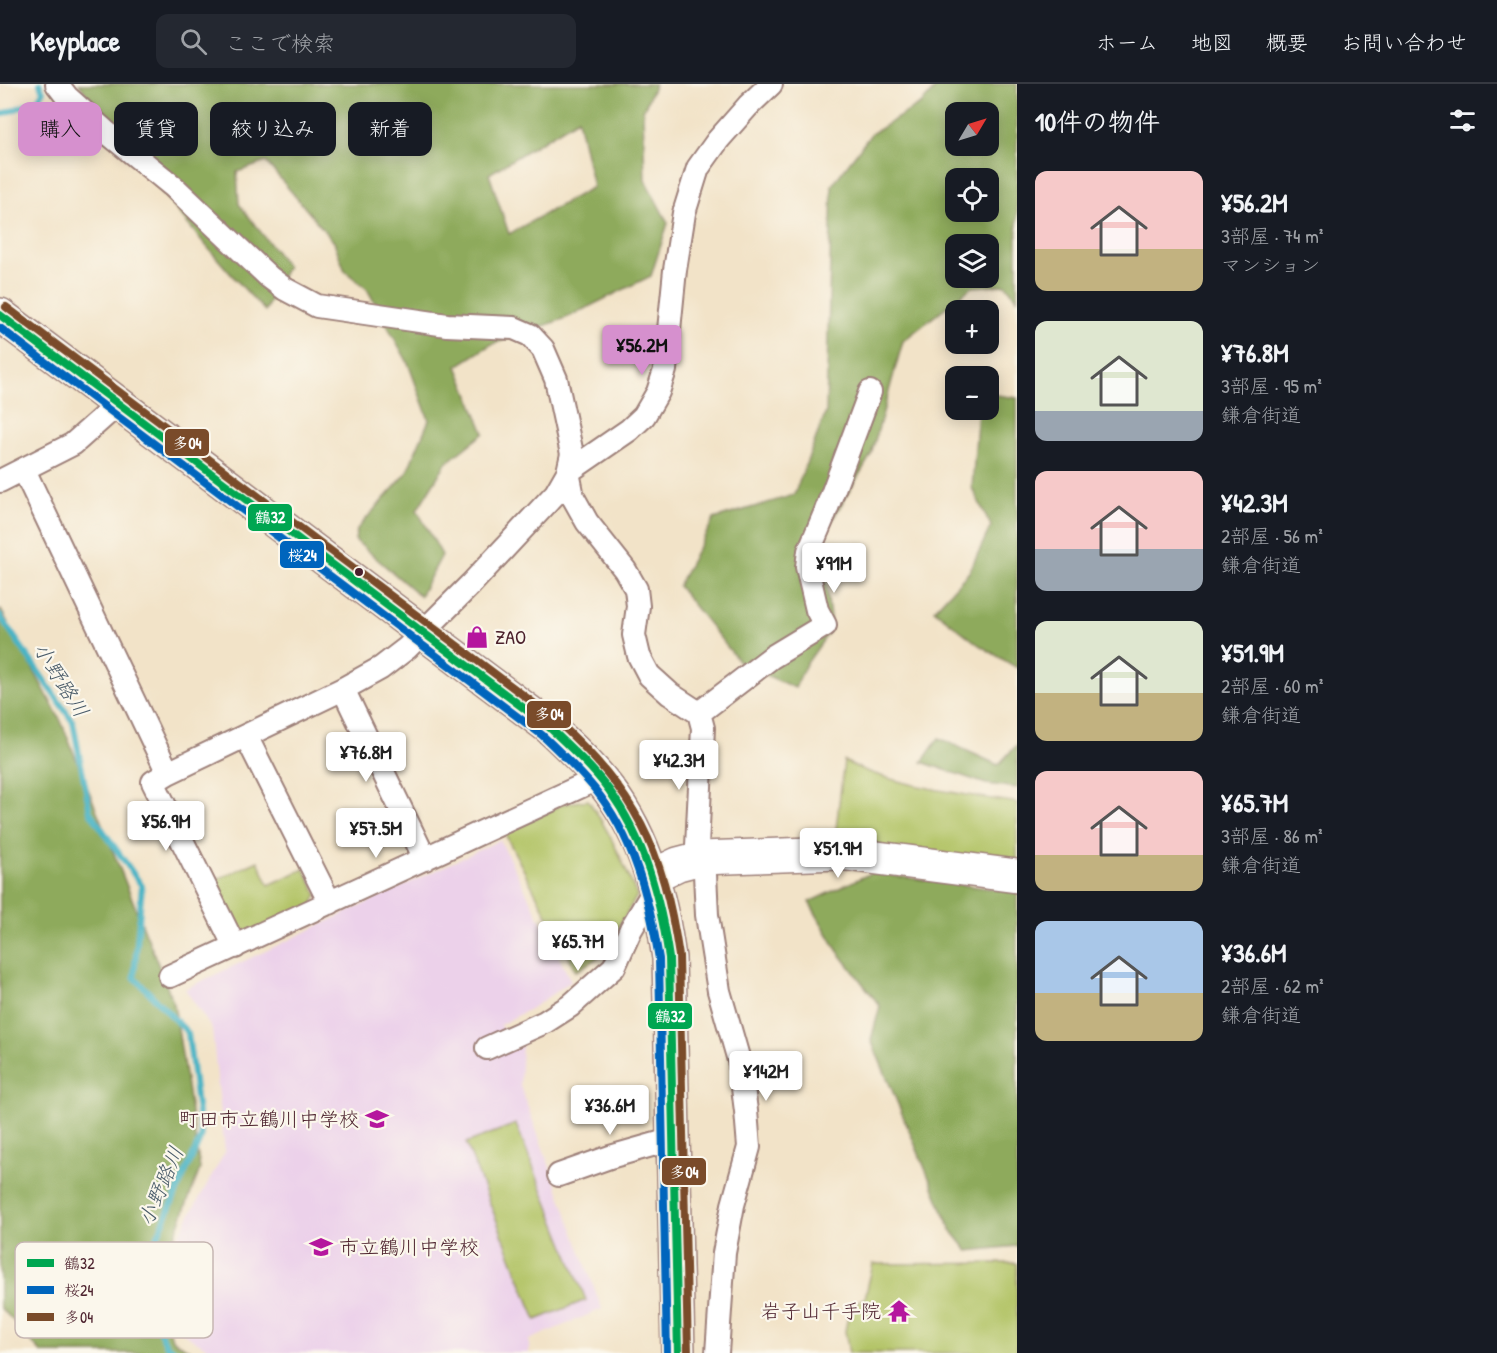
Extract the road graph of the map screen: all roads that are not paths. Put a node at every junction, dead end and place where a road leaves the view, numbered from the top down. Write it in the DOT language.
graph roads {
  1 [pos="57,84"];
  2 [pos="771,84"];
  3 [pos="0,315"];
  4 [pos="870,392"];
  5 [pos="118,404"];
  6 [pos="24,470"];
  7 [pos="568,472"];
  8 [pos="0,481"];
  9 [pos="423,632"];
  10 [pos="343,689"];
  11 [pos="699,713"];
  12 [pos="246,736"];
  13 [pos="168,773"];
  14 [pos="599,778"];
  15 [pos="701,858"];
  16 [pos="426,859"];
  17 [pos="1017,876"];
  18 [pos="654,881"];
  19 [pos="330,903"];
  20 [pos="236,947"];
  21 [pos="170,976"];
  22 [pos="487,1048"];
  23 [pos="673,1140"];
  24 [pos="559,1175"];
  25 [pos="678,1353"];
  26 [pos="717,1353"];
  1 -- 7 [label="street"];
  2 -- 7 [label="street"];
  3 -- 5 [label="main road"];
  4 -- 11 [label="street"];
  5 -- 6 [label="street"];
  5 -- 9 [label="main road"];
  6 -- 8 [label="street"];
  6 -- 13 [label="street"];
  7 -- 9 [label="street"];
  7 -- 11 [label="street"];
  9 -- 10 [label="street"];
  9 -- 14 [label="main road"];
  10 -- 12 [label="street"];
  10 -- 16 [label="street"];
  11 -- 15 [label="street"];
  12 -- 13 [label="street"];
  12 -- 19 [label="street"];
  13 -- 20 [label="street"];
  14 -- 16 [label="street"];
  14 -- 18 [label="main road"];
  15 -- 17 [label="main road"];
  15 -- 18 [label="main road"];
  15 -- 26 [label="street"];
  16 -- 19 [label="street"];
  18 -- 22 [label="street"];
  18 -- 23 [label="main road"];
  19 -- 20 [label="street"];
  20 -- 21 [label="street"];
  23 -- 24 [label="street"];
  23 -- 25 [label="main road"];
}
